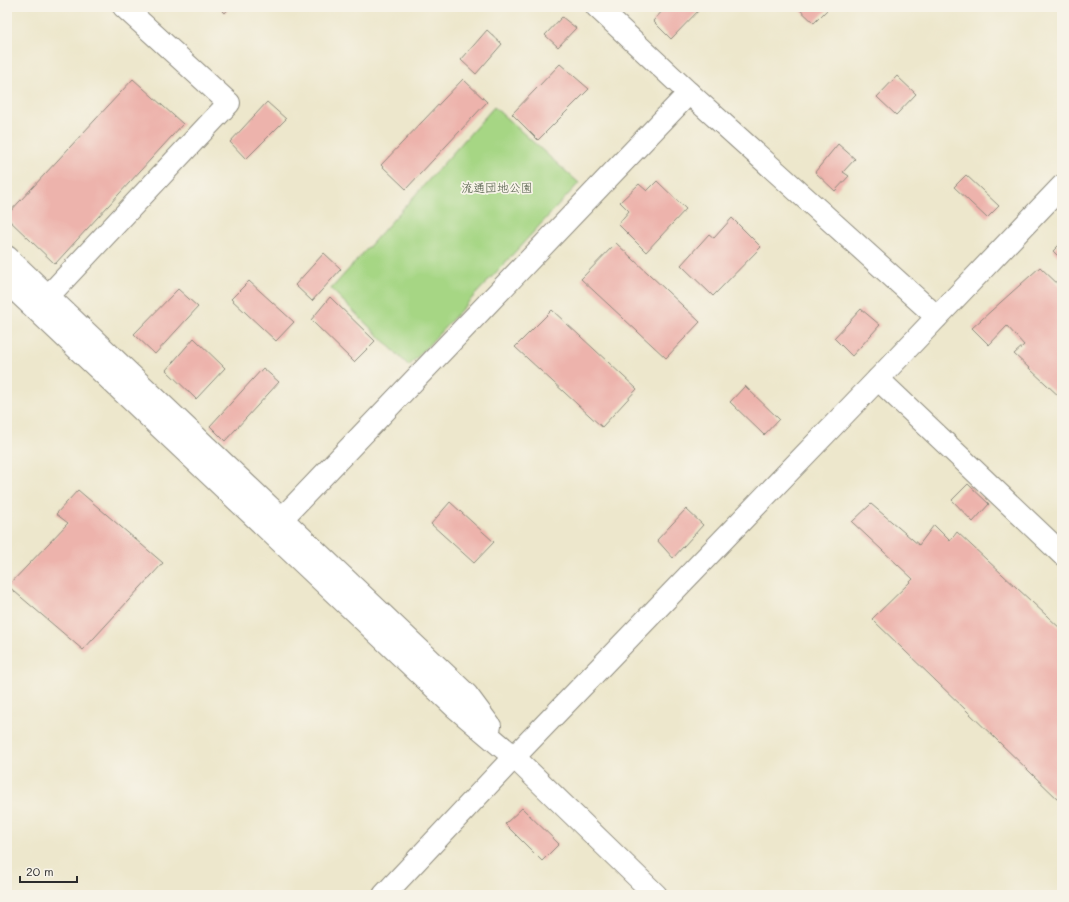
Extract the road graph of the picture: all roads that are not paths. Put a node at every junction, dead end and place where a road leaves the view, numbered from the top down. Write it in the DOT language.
graph roads {
  1 [pos="124,7"];
  2 [pos="597,7"];
  3 [pos="689,92"];
  4 [pos="1062,186"];
  5 [pos="7,257"];
  6 [pos="7,282"];
  7 [pos="42,303"];
  8 [pos="937,317"];
  9 [pos="878,379"];
  10 [pos="276,525"];
  11 [pos="1062,554"];
  12 [pos="514,757"];
  13 [pos="384,895"];
  14 [pos="656,895"];
  1 -- 7 [label="street"];
  2 -- 3 [label="street"];
  3 -- 8 [label="street"];
  3 -- 10 [label="street"];
  4 -- 8 [label="street"];
  5 -- 7 [label="street"];
  6 -- 7 [label="street"];
  7 -- 10 [label="street"];
  8 -- 9 [label="street"];
  9 -- 11 [label="street"];
  9 -- 12 [label="street"];
  10 -- 12 [label="street"];
  12 -- 13 [label="street"];
  12 -- 14 [label="street"];
}
